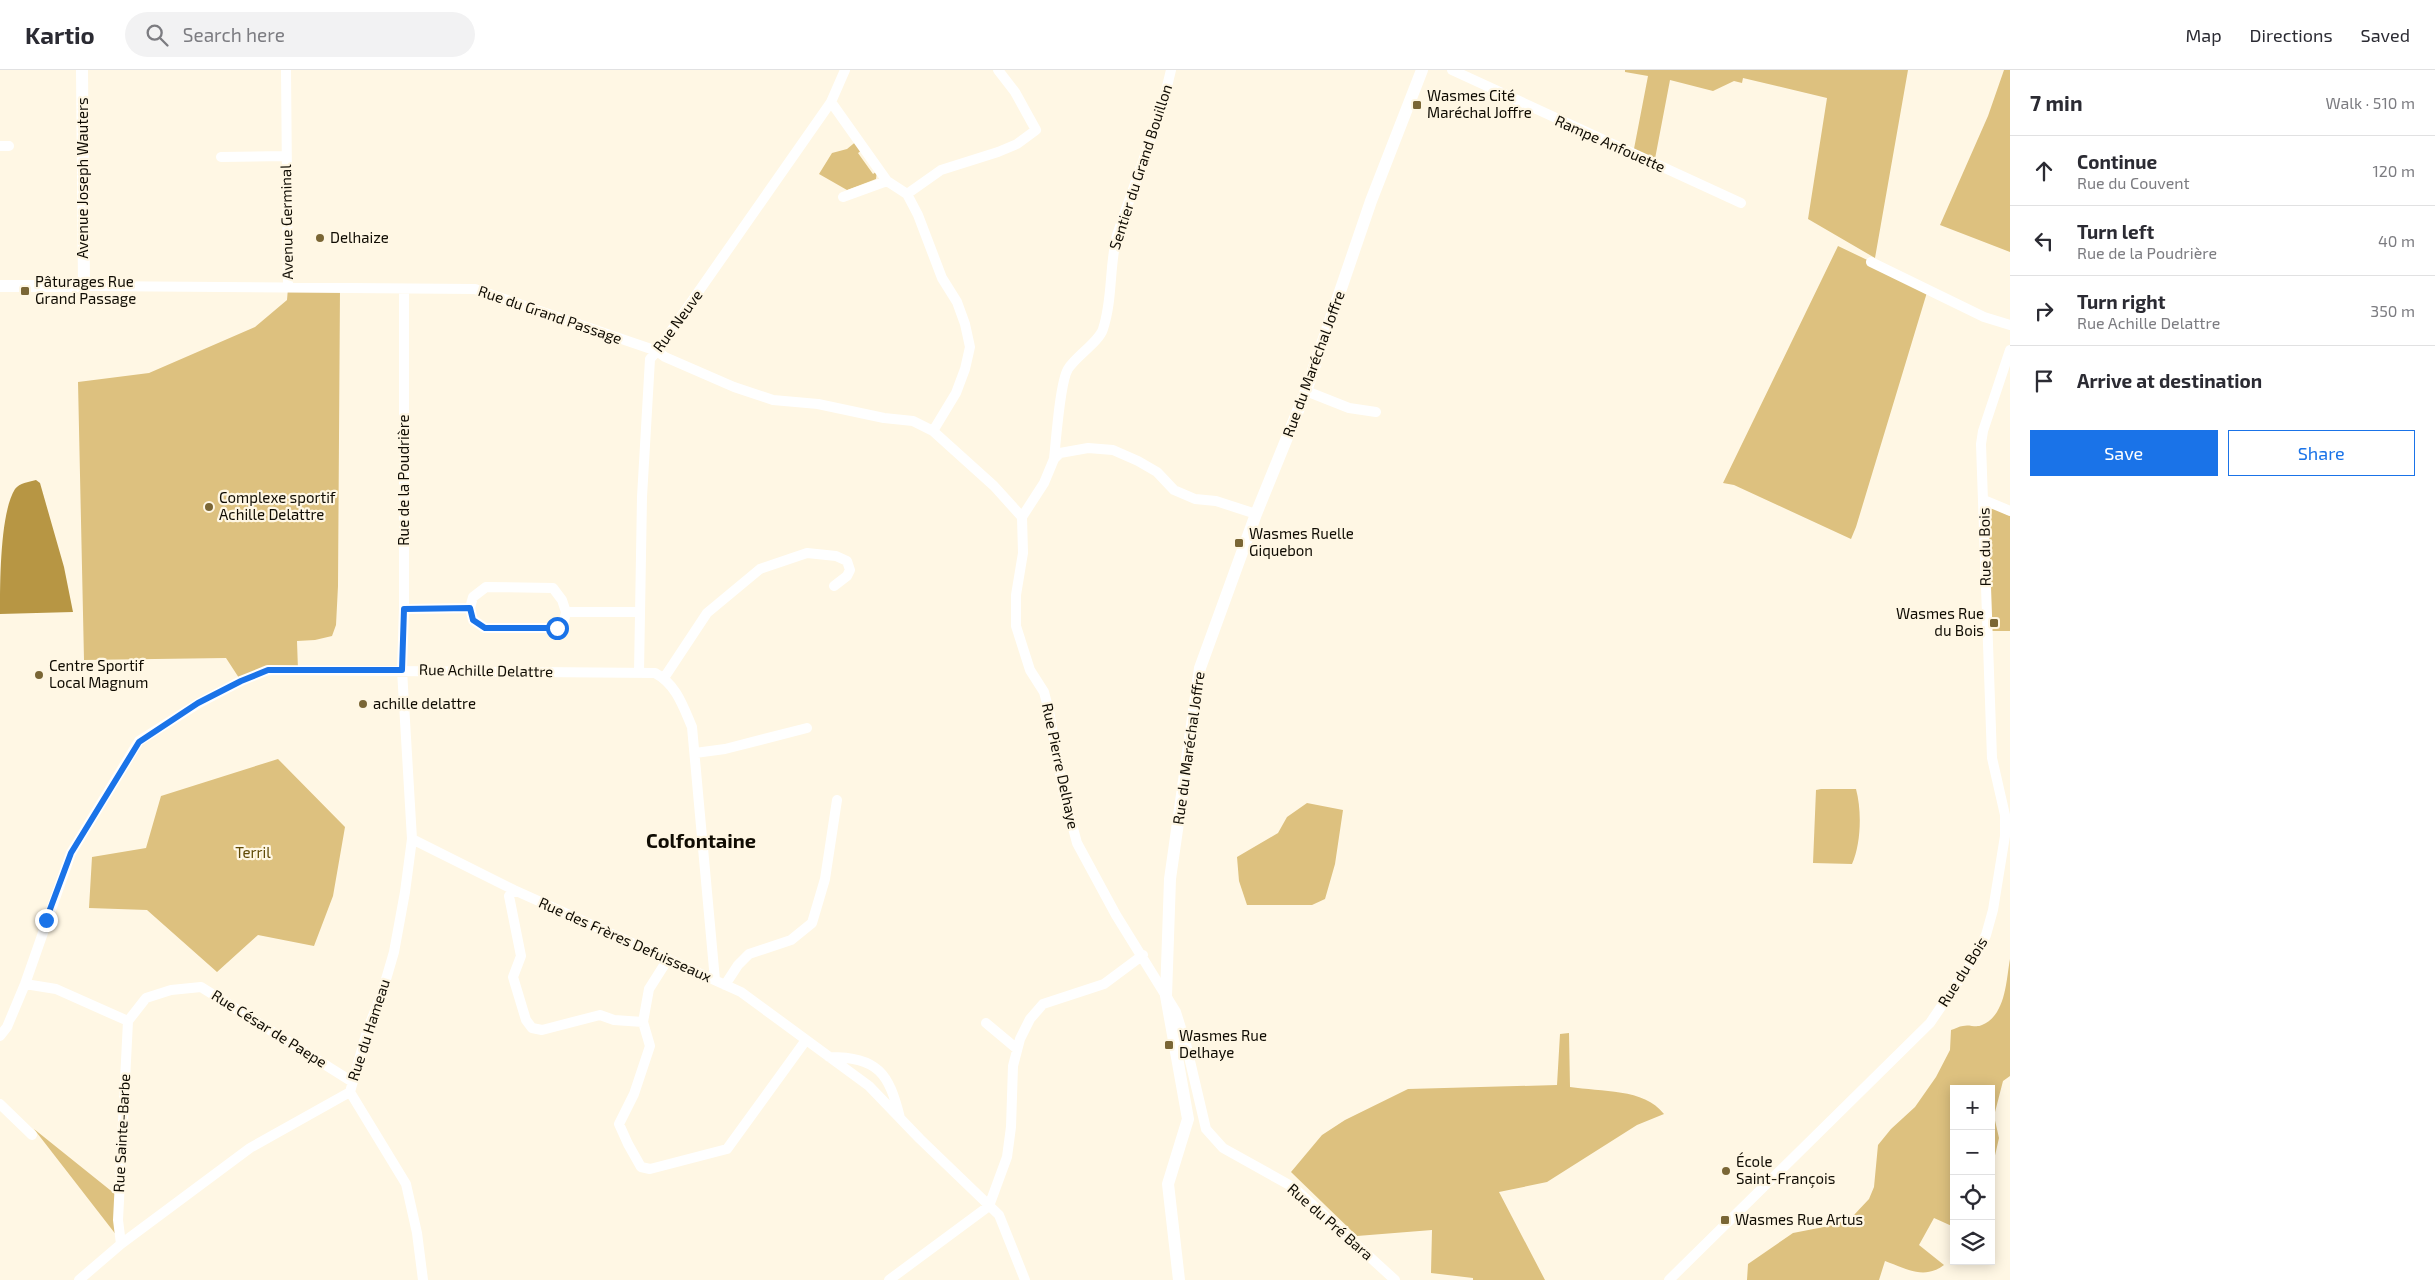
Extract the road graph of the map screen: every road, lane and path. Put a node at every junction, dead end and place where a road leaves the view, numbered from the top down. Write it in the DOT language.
graph roads {
  1 [pos="82,70"];
  2 [pos="286,70"];
  3 [pos="845,70"];
  4 [pos="998,70"];
  5 [pos="1171,70"];
  6 [pos="1422,70"];
  7 [pos="1452,70"];
  8 [pos="832,102"];
  9 [pos="286,156"];
  10 [pos="221,157"];
  11 [pos="886,181"];
  12 [pos="907,194"];
  13 [pos="843,197"];
  14 [pos="1741,202"];
  15 [pos="1871,262"];
  16 [pos="0,286"];
  17 [pos="84,286"];
  18 [pos="288,288"];
  19 [pos="404,289"];
  20 [pos="2010,325"];
  21 [pos="2010,350"];
  22 [pos="657,351"];
  23 [pos="1306,391"];
  24 [pos="1376,412"];
  25 [pos="933,431"];
  26 [pos="1054,459"];
  27 [pos="1984,500"];
  28 [pos="2010,511"];
  29 [pos="1256,514"];
  30 [pos="1022,517"];
  31 [pos="834,586"];
  32 [pos="470,608"];
  33 [pos="404,609"];
  34 [pos="566,612"];
  35 [pos="640,612"];
  36 [pos="402,670"];
  37 [pos="639,673"];
  38 [pos="664,678"];
  39 [pos="807,728"];
  40 [pos="695,753"];
  41 [pos="2005,788"];
  42 [pos="837,800"];
  43 [pos="412,839"];
  44 [pos="514,890"];
  45 [pos="1143,955"];
  46 [pos="668,959"];
  47 [pos="715,980"];
  48 [pos="25,984"];
  49 [pos="725,985"];
  50 [pos="1166,996"];
  51 [pos="128,1021"];
  52 [pos="643,1022"];
  53 [pos="986,1023"];
  54 [pos="0,1036"];
  55 [pos="806,1040"];
  56 [pos="1017,1049"];
  57 [pos="829,1056"];
  58 [pos="352,1081"];
  59 [pos="350,1092"];
  60 [pos="0,1104"];
  61 [pos="900,1119"];
  62 [pos="32,1135"];
  63 [pos="989,1206"];
  64 [pos="121,1244"];
  65 [pos="79,1280"];
  66 [pos="423,1280"];
  67 [pos="889,1280"];
  68 [pos="1026,1280"];
  69 [pos="1179,1280"];
  70 [pos="1395,1280"];
  71 [pos="1669,1280"];
  1 -- 17 [label="street, Avenue Joseph Wauters"];
  2 -- 9 [label="street, Avenue Germinal"];
  3 -- 8 [label="street, Rue Neuve"];
  4 -- 12 [label="street"];
  5 -- 26 [label="street, Sentier du Grand Bouillon"];
  6 -- 23 [label="street, Rue du Maréchal Joffre"];
  7 -- 14 [label="street, Rampe Anfouette"];
  8 -- 11 [label="street"];
  8 -- 22 [label="street, Rue Neuve"];
  9 -- 10 [label="street, Avenue Germinal"];
  9 -- 18 [label="street, Avenue Germinal"];
  11 -- 12 [label="street"];
  11 -- 13 [label="street"];
  12 -- 25 [label="street"];
  15 -- 20 [label="street"];
  16 -- 17 [label="street, Rue du Grand Passage"];
  17 -- 18 [label="street, Rue du Grand Passage"];
  18 -- 19 [label="street, Rue du Grand Passage"];
  19 -- 22 [label="street, Rue du Grand Passage"];
  19 -- 33 [label="street, Rue de la Poudrière"];
  21 -- 27 [label="street, Rue du Bois"];
  22 -- 25 [label="street, Rue du Grand Passage"];
  22 -- 35 [label="street, Rue Neuve"];
  23 -- 24 [label="street"];
  23 -- 29 [label="street, Rue du Maréchal Joffre"];
  25 -- 30 [label="street, Rue du Grand Passage"];
  26 -- 29 [label="street"];
  26 -- 30 [label="street, Sentier du Grand Bouillon"];
  27 -- 28 [label="street"];
  27 -- 41 [label="street, Rue du Bois"];
  29 -- 50 [label="street, Rue du Maréchal Joffre"];
  30 -- 45 [label="street, Rue Pierre Delhaye"];
  31 -- 38 [label="street"];
  32 -- 33 [label="street"];
  32 -- 34 [label="street"];
  32 -- 34 [label="street"];
  33 -- 36 [label="street, Rue de la Poudrière"];
  34 -- 35 [label="street"];
  35 -- 37 [label="street, Rue Neuve"];
  36 -- 37 [label="street, Rue Achille Delattre"];
  36 -- 43 [label="street, Rue du Hameau"];
  36 -- 48 [label="street, Rue Achille Delattre"];
  37 -- 38 [label="street, Rue Achille Delattre"];
  38 -- 40 [label="street"];
  39 -- 40 [label="street"];
  40 -- 47 [label="street"];
  41 -- 71 [label="street, Rue du Bois"];
  42 -- 49 [label="street"];
  43 -- 44 [label="street, Rue des Frères Defuisseaux"];
  43 -- 58 [label="street, Rue du Hameau"];
  44 -- 46 [label="street, Rue des Frères Defuisseaux"];
  44 -- 52 [label="street"];
  45 -- 50 [label="street, Rue Pierre Delhaye"];
  45 -- 56 [label="street"];
  46 -- 47 [label="street, Rue des Frères Defuisseaux"];
  46 -- 52 [label="street"];
  47 -- 49 [label="street, Rue des Frères Defuisseaux"];
  48 -- 51 [label="street"];
  48 -- 54 [label="street, Rue Achille Delattre"];
  49 -- 55 [label="street, Rue des Frères Defuisseaux"];
  50 -- 69 [label="street, Rue du Maréchal Joffre"];
  50 -- 70 [label="street, Rue du Pré Bara"];
  51 -- 58 [label="street, Rue César de Paepe"];
  51 -- 64 [label="street, Rue Sainte-Barbe"];
  52 -- 55 [label="street"];
  53 -- 56 [label="street"];
  55 -- 57 [label="street, Rue des Frères Defuisseaux"];
  56 -- 63 [label="street"];
  57 -- 61 [label="street, Rue des Frères Defuisseaux"];
  57 -- 61 [label="street, Rue des Frères Defuisseaux"];
  58 -- 59 [label="street, Rue du Hameau"];
  59 -- 64 [label="street, Rue du Hameau"];
  59 -- 66 [label="street"];
  60 -- 62 [label="street"];
  61 -- 63 [label="street, Rue des Frères Defuisseaux"];
  63 -- 67 [label="street"];
  63 -- 68 [label="street, Rue des Frères Defuisseaux"];
  64 -- 65 [label="street, Rue du Hameau"];
}
